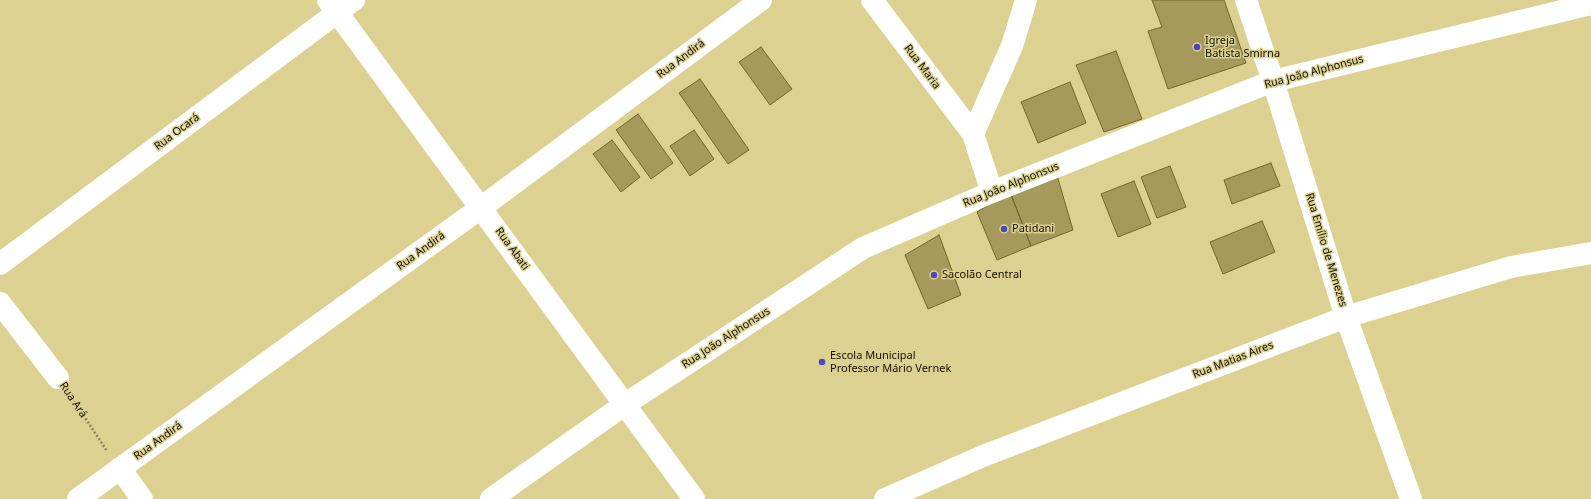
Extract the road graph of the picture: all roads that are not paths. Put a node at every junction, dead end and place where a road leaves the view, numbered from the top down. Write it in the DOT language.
graph roads {
  1 [pos="760,0"];
  2 [pos="872,0"];
  3 [pos="1026,0"];
  4 [pos="1246,0"];
  5 [pos="340,4"];
  6 [pos="1591,4"];
  7 [pos="1273,81"];
  8 [pos="973,134"];
  9 [pos="992,192"];
  10 [pos="482,207"];
  11 [pos="1591,254"];
  12 [pos="0,264"];
  13 [pos="0,303"];
  14 [pos="1346,317"];
  15 [pos="58,378"];
  16 [pos="624,405"];
  17 [pos="120,468"];
  18 [pos="78,499"];
  19 [pos="142,499"];
  20 [pos="491,499"];
  21 [pos="694,499"];
  22 [pos="885,499"];
  23 [pos="1411,499"];
  1 -- 10 [label="street, Rua Andirá"];
  2 -- 8 [label="street, Rua Maria"];
  3 -- 8 [label="street"];
  4 -- 7 [label="street, Rua Emílio de Menezes"];
  5 -- 10 [label="street, Rua Abati"];
  5 -- 12 [label="street, Rua Ocará"];
  6 -- 7 [label="street, Rua João Alphonsus"];
  7 -- 9 [label="street, Rua João Alphonsus"];
  7 -- 14 [label="street, Rua Emílio de Menezes"];
  8 -- 9 [label="street, Rua Maria"];
  9 -- 16 [label="street, Rua João Alphonsus"];
  10 -- 16 [label="street, Rua Abati"];
  10 -- 17 [label="street, Rua Andirá"];
  11 -- 14 [label="street, Rua Matias Aires"];
  13 -- 15 [label="street, Rua Ará"];
  14 -- 22 [label="street, Rua Matias Aires"];
  14 -- 23 [label="street, Rua Emílio de Menezes"];
  16 -- 20 [label="street, Rua João Alphonsus"];
  16 -- 21 [label="street, Rua Abati"];
  17 -- 18 [label="street, Rua Andirá"];
  17 -- 19 [label="street"];
}
